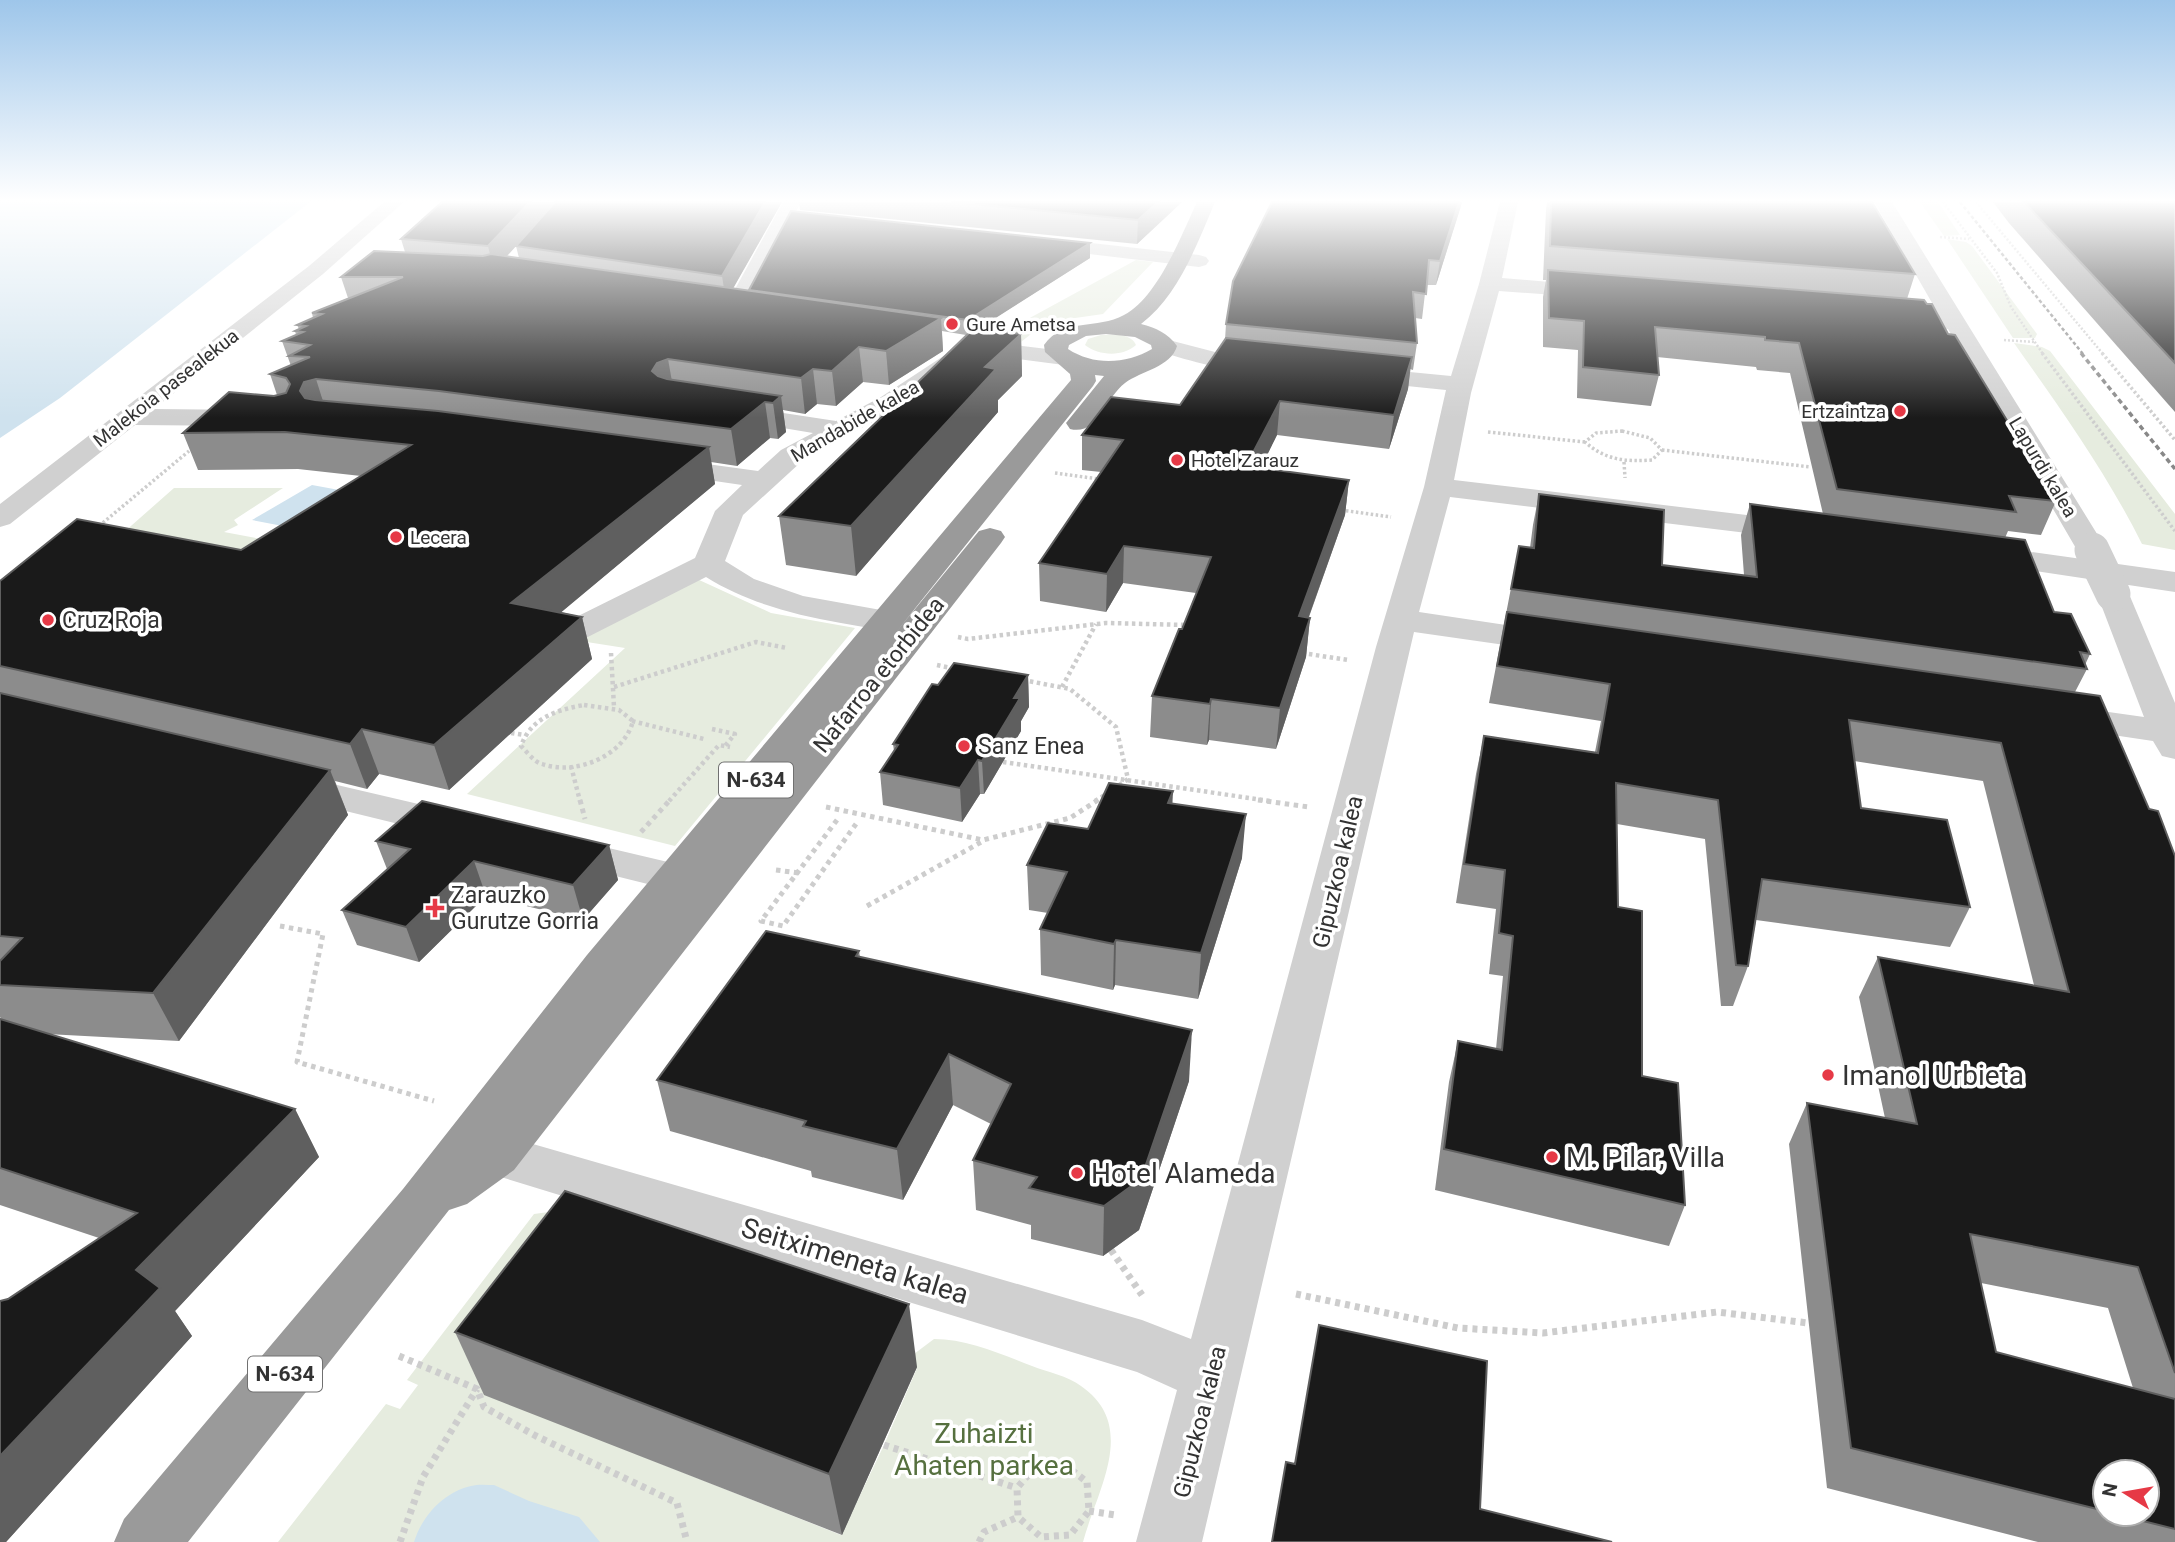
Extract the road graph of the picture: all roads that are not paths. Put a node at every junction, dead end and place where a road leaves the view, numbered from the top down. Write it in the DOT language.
graph roads {
  1 [pos="311,274"];
  2 [pos="754,274"];
  3 [pos="1177,274"];
  4 [pos="1181,274"];
  5 [pos="1492,274"];
  6 [pos="1923,274"];
  7 [pos="1490,284"];
  8 [pos="1619,294"];
  9 [pos="707,307"];
  10 [pos="734,312"];
  11 [pos="1865,315"];
  12 [pos="760,316"];
  13 [pos="1956,323"];
  14 [pos="1106,327"];
  15 [pos="934,342"];
  16 [pos="974,348"];
  17 [pos="1151,352"];
  18 [pos="1067,360"];
  19 [pos="1283,366"];
  20 [pos="1336,371"];
  21 [pos="1460,384"];
  22 [pos="713,410"];
  23 [pos="129,417"];
  24 [pos="276,420"];
  25 [pos="840,429"];
  26 [pos="643,464"];
  27 [pos="764,480"];
  28 [pos="1438,486"];
  29 [pos="0,518"];
  30 [pos="1818,533"];
  31 [pos="1950,550"];
  32 [pos="708,564"];
  33 [pos="2175,582"];
  34 [pos="1403,620"];
  35 [pos="903,623"];
  36 [pos="562,637"];
  37 [pos="1587,647"];
  38 [pos="2024,711"];
  39 [pos="2172,740"];
  40 [pos="257,778"];
  41 [pos="695,882"];
  42 [pos="603,965"];
  43 [pos="496,1155"];
  44 [pos="422,1205"];
  45 [pos="1211,1378"];
  46 [pos="147,1542"];
  47 [pos="1169,1542"];
  1 -- 23 [label="street, Malekoia pasealekua"];
  2 -- 10 [label="street"];
  3 -- 14 [label="highway, Nafarroa etorbidea / N-634"];
  4 -- 17 [label="highway, Nafarroa etorbidea / N-634"];
  5 -- 7 [label="street, Gipuzkoa kalea"];
  6 -- 13 [label="street, Lapurdi kalea"];
  7 -- 8 [label="street"];
  7 -- 21 [label="street, Gipuzkoa kalea"];
  9 -- 10 [label="street"];
  10 -- 12 [label="street"];
  11 -- 13 [label="street"];
  13 -- 39 [label="street, Lapurdi kalea, bridge"];
  14 -- 17 [label="highway, N-634"];
  14 -- 18 [label="highway, N-634"];
  15 -- 16 [label="street"];
  16 -- 18 [label="street"];
  16 -- 25 [label="street, Mandabide kalea"];
  17 -- 18 [label="highway"];
  17 -- 19 [label="street"];
  17 -- 35 [label="highway, Nafarroa etorbidea / N-634"];
  18 -- 35 [label="highway, Nafarroa etorbidea / N-634"];
  20 -- 21 [label="street"];
  21 -- 28 [label="street, Gipuzkoa kalea"];
  22 -- 25 [label="street"];
  23 -- 24 [label="street"];
  23 -- 29 [label="street, Malekoia pasealekua"];
  25 -- 27 [label="street, Mandabide kalea"];
  26 -- 27 [label="street"];
  27 -- 32 [label="street, Mandabide kalea"];
  28 -- 30 [label="street"];
  28 -- 34 [label="street, Gipuzkoa kalea"];
  31 -- 33 [label="street"];
  32 -- 35 [label="street"];
  32 -- 36 [label="street"];
  34 -- 37 [label="street"];
  34 -- 45 [label="street, Gipuzkoa kalea"];
  35 -- 41 [label="highway, Nafarroa etorbidea / N-634"];
  38 -- 39 [label="street"];
  40 -- 41 [label="street"];
  41 -- 42 [label="highway, Nafarroa etorbidea / N-634"];
  41 -- 43 [label="highway, Nafarroa etorbidea / N-634"];
  42 -- 43 [label="street"];
  42 -- 44 [label="highway, Nafarroa etorbidea / N-634"];
  43 -- 44 [label="highway, Nafarroa etorbidea / N-634"];
  43 -- 45 [label="street, Seitximeneta kalea"];
  44 -- 46 [label="highway, Nafarroa etorbidea / N-634"];
  45 -- 47 [label="street, Gipuzkoa kalea"];
}
